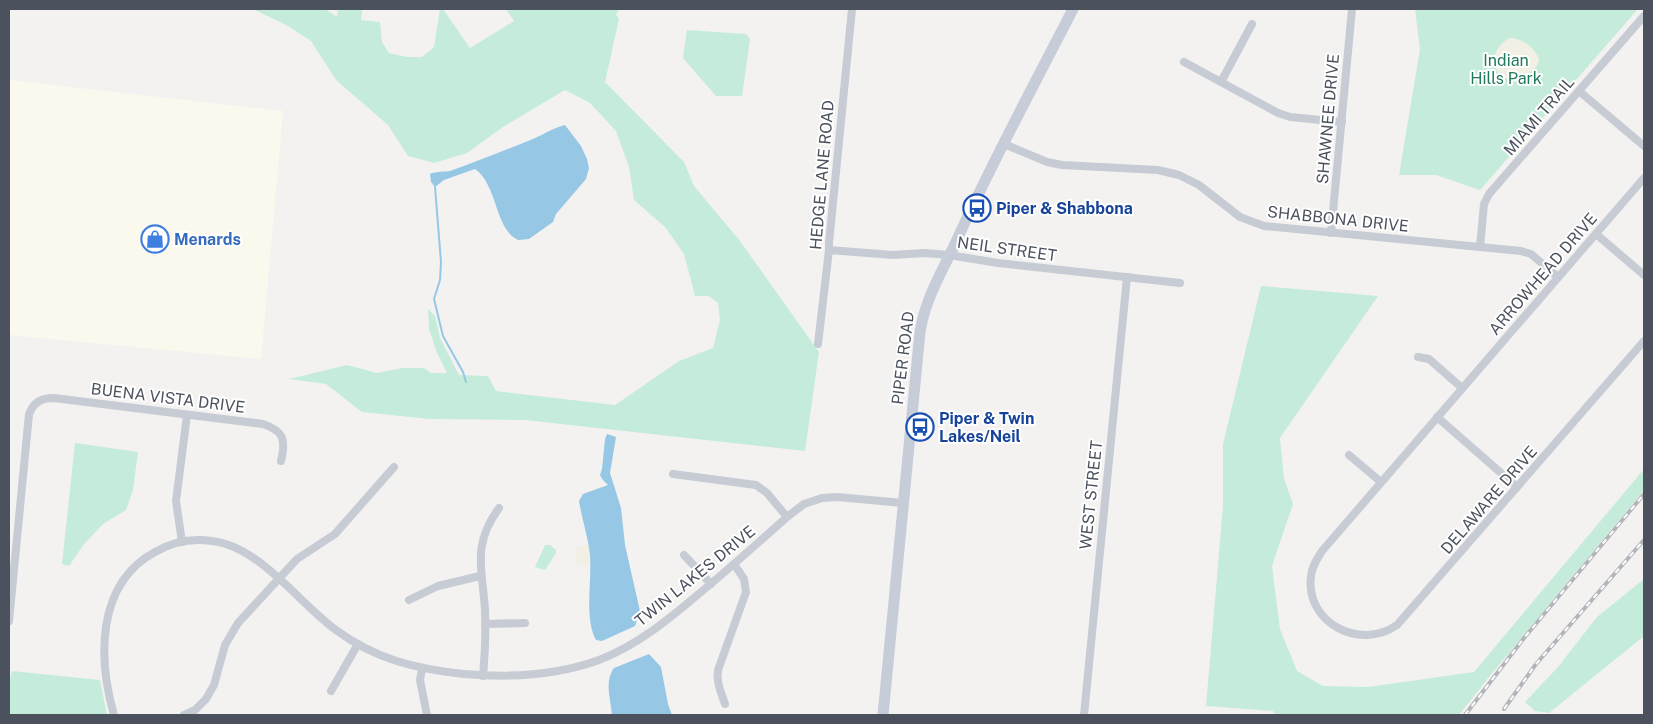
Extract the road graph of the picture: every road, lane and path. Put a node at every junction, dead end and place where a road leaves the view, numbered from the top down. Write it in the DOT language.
graph roads {
  1 [pos="852,9"];
  2 [pos="1073,9"];
  3 [pos="1352,9"];
  4 [pos="1644,16"];
  5 [pos="1252,24"];
  6 [pos="1184,62"];
  7 [pos="1221,82"];
  8 [pos="1579,91"];
  9 [pos="1342,122"];
  10 [pos="1004,144"];
  11 [pos="1644,146"];
  12 [pos="1644,178"];
  13 [pos="1331,233"];
  14 [pos="1596,234"];
  15 [pos="1480,247"];
  16 [pos="829,250"];
  17 [pos="950,255"];
  18 [pos="1644,275"];
  19 [pos="1126,276"];
  20 [pos="1558,277"];
  21 [pos="1180,283"];
  22 [pos="1644,341"];
  23 [pos="818,344"];
  24 [pos="1418,357"];
  25 [pos="1462,388"];
  26 [pos="187,415"];
  27 [pos="1437,417"];
  28 [pos="1349,455"];
  29 [pos="282,461"];
  30 [pos="394,467"];
  31 [pos="673,474"];
  32 [pos="1381,482"];
  33 [pos="1518,487"];
  34 [pos="903,503"];
  35 [pos="499,508"];
  36 [pos="787,517"];
  37 [pos="182,542"];
  38 [pos="684,555"];
  39 [pos="734,564"];
  40 [pos="480,576"];
  41 [pos="278,579"];
  42 [pos="711,584"];
  43 [pos="409,600"];
  44 [pos="9,621"];
  45 [pos="525,623"];
  46 [pos="485,624"];
  47 [pos="1335,626"];
  48 [pos="358,644"];
  49 [pos="422,669"];
  50 [pos="483,676"];
  51 [pos="331,691"];
  52 [pos="725,704"];
  53 [pos="197,712"];
  54 [pos="114,715"];
  55 [pos="184,715"];
  56 [pos="427,715"];
  57 [pos="882,715"];
  58 [pos="1084,715"];
  1 -- 16 [label="street, HEDGE LANE ROAD"];
  2 -- 10 [label="street, PIPER ROAD"];
  3 -- 9 [label="street, SHAWNEE DRIVE"];
  4 -- 8 [label="street, MIAMI TRAIL"];
  5 -- 7 [label="street"];
  6 -- 7 [label="street"];
  7 -- 9 [label="street"];
  8 -- 11 [label="street"];
  8 -- 15 [label="street, MIAMI TRAIL"];
  9 -- 13 [label="street, SHAWNEE DRIVE"];
  10 -- 13 [label="street, SHABBONA DRIVE"];
  10 -- 17 [label="street, PIPER ROAD"];
  12 -- 14 [label="street, ARROWHEAD DRIVE"];
  13 -- 15 [label="street, SHABBONA DRIVE"];
  14 -- 18 [label="street"];
  14 -- 20 [label="street, ARROWHEAD DRIVE"];
  15 -- 20 [label="street, SHABBONA DRIVE"];
  16 -- 17 [label="street, NEIL STREET"];
  16 -- 23 [label="street, HEDGE LANE ROAD"];
  17 -- 19 [label="street, NEIL STREET"];
  17 -- 34 [label="street, PIPER ROAD"];
  19 -- 21 [label="street, NEIL STREET"];
  19 -- 58 [label="street, WEST STREET"];
  20 -- 25 [label="street, ARROWHEAD DRIVE"];
  22 -- 33 [label="street, DELAWARE DRIVE"];
  24 -- 25 [label="street"];
  25 -- 27 [label="street, ARROWHEAD DRIVE"];
  26 -- 29 [label="street, BUENA VISTA DRIVE"];
  26 -- 37 [label="street"];
  26 -- 44 [label="street, BUENA VISTA DRIVE"];
  27 -- 32 [label="street, ARROWHEAD DRIVE"];
  27 -- 33 [label="street"];
  28 -- 32 [label="street"];
  30 -- 41 [label="street"];
  31 -- 36 [label="street"];
  32 -- 47 [label="street, ARROWHEAD DRIVE"];
  33 -- 47 [label="street, DELAWARE DRIVE"];
  34 -- 36 [label="street, TWIN LAKES DRIVE"];
  34 -- 57 [label="street, PIPER ROAD"];
  35 -- 40 [label="street"];
  36 -- 39 [label="street, TWIN LAKES DRIVE"];
  37 -- 41 [label="street, TWIN LAKES DRIVE"];
  37 -- 54 [label="street, TWIN LAKES DRIVE"];
  38 -- 42 [label="street"];
  39 -- 42 [label="street, TWIN LAKES DRIVE"];
  39 -- 52 [label="street"];
  40 -- 43 [label="street"];
  40 -- 46 [label="street"];
  41 -- 48 [label="street, TWIN LAKES DRIVE"];
  41 -- 53 [label="street"];
  42 -- 50 [label="street, TWIN LAKES DRIVE"];
  45 -- 46 [label="street"];
  46 -- 50 [label="street"];
  48 -- 49 [label="street, TWIN LAKES DRIVE"];
  48 -- 51 [label="street"];
  49 -- 50 [label="street, TWIN LAKES DRIVE"];
  49 -- 56 [label="street"];
  53 -- 55 [label="street"];
}
